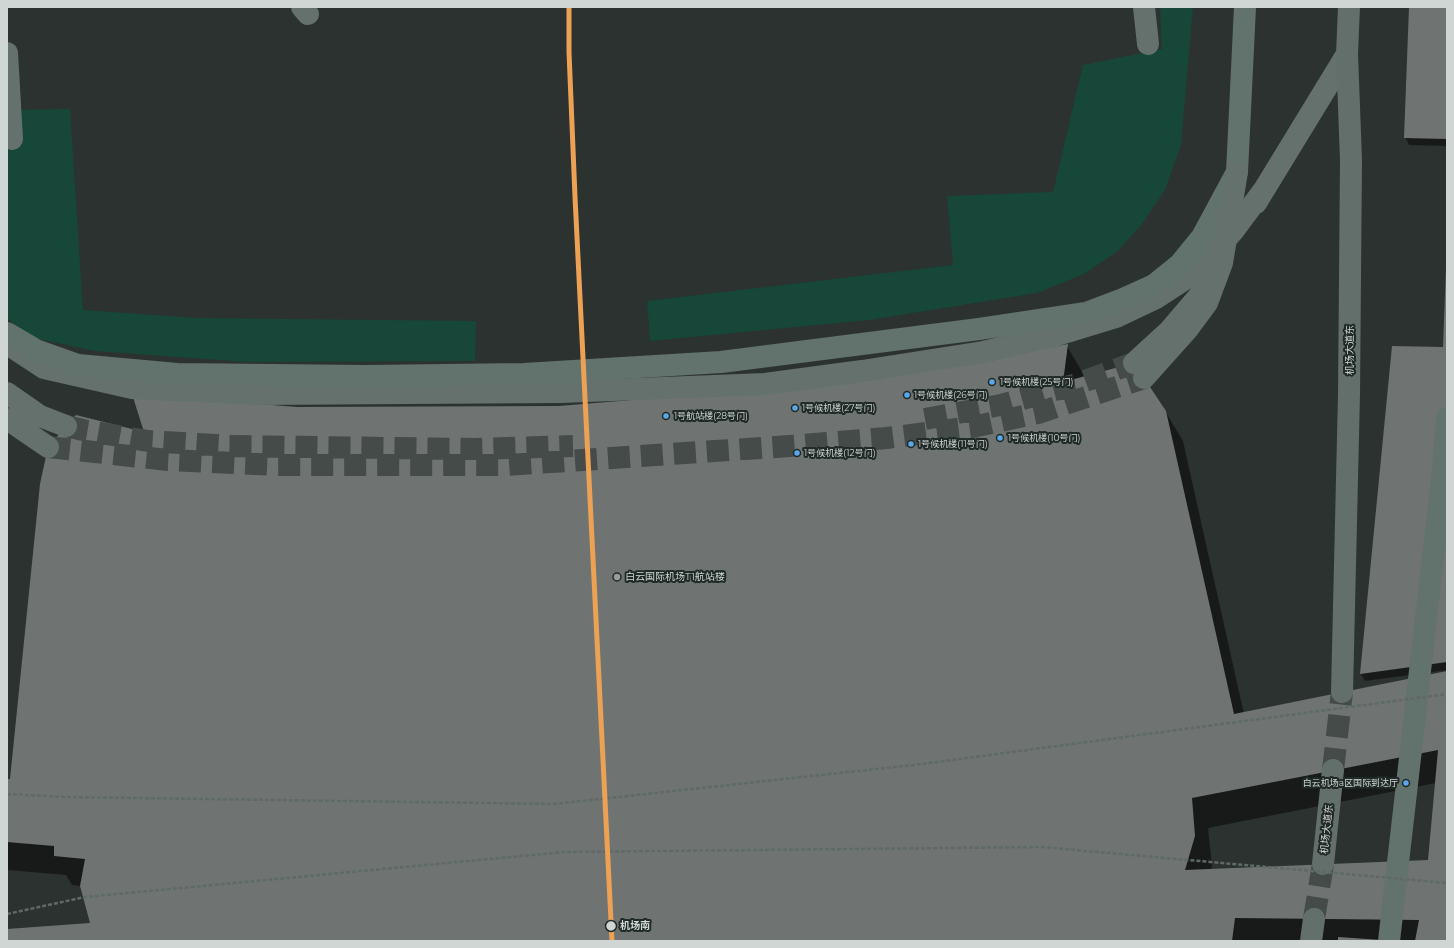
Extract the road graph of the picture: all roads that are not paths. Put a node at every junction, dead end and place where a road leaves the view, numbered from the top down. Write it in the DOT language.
graph roads {
  1 [pos="1144,7"];
  2 [pos="1245,7"];
  3 [pos="1349,7"];
  4 [pos="1148,44"];
  5 [pos="7,53"];
  6 [pos="1347,54"];
  7 [pos="12,139"];
  8 [pos="1237,172"];
  9 [pos="1263,191"];
  10 [pos="7,334"];
  11 [pos="7,344"];
  12 [pos="7,393"];
  13 [pos="1447,418"];
  14 [pos="7,419"];
  15 [pos="66,426"];
  16 [pos="48,447"];
  17 [pos="1342,692"];
  18 [pos="1333,770"];
  19 [pos="1323,864"];
  20 [pos="1314,919"];
  21 [pos="1310,941"];
  22 [pos="1389,941"];
  1 -- 4 [label="street"];
  2 -- 8 [label="main road"];
  3 -- 6 [label="highway, 机场大道东"];
  5 -- 7 [label="street"];
  6 -- 9 [label="street"];
  6 -- 17 [label="highway, 机场大道东"];
  8 -- 9 [label="street, bridge"];
  8 -- 10 [label="main road"];
  9 -- 11 [label="street"];
  12 -- 15 [label="street"];
  13 -- 22 [label="main road"];
  14 -- 16 [label="street"];
  18 -- 19 [label="highway, 机场大道东"];
  20 -- 21 [label="highway"];
}
